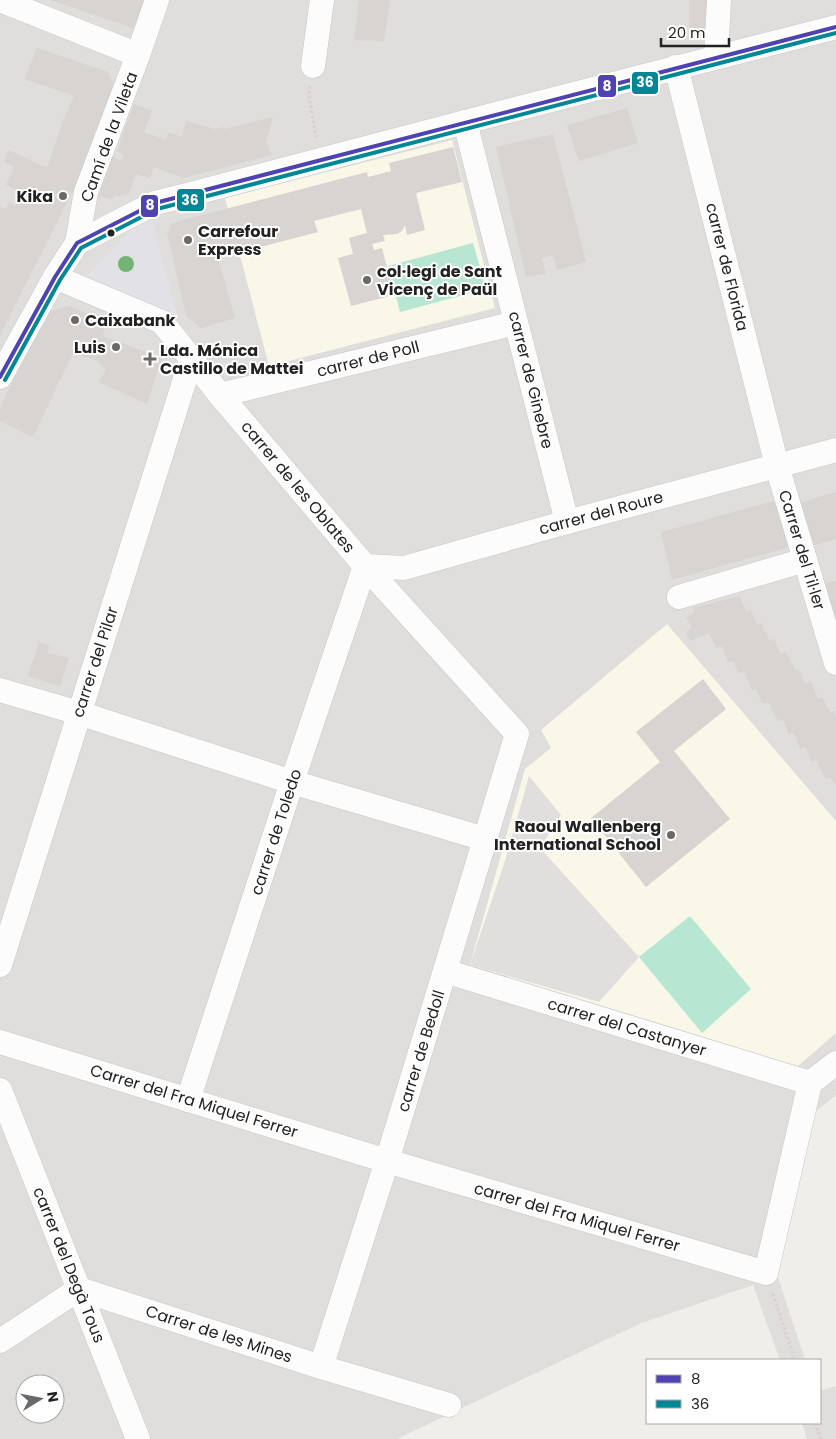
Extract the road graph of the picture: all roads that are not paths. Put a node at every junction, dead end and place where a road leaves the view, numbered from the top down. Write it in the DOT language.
graph roads {
  1 [pos="0,0"];
  2 [pos="157,0"];
  3 [pos="322,0"];
  4 [pos="719,0"];
  5 [pos="836,27"];
  6 [pos="138,55"];
  7 [pos="716,57"];
  8 [pos="313,66"];
  9 [pos="676,67"];
  10 [pos="465,122"];
  11 [pos="77,243"];
  12 [pos="55,277"];
  13 [pos="516,322"];
  14 [pos="191,360"];
  15 [pos="1,372"];
  16 [pos="220,395"];
  17 [pos="836,450"];
  18 [pos="777,466"];
  19 [pos="567,522"];
  20 [pos="805,560"];
  21 [pos="365,566"];
  22 [pos="679,597"];
  23 [pos="836,663"];
  24 [pos="0,690"];
  25 [pos="79,713"];
  26 [pos="517,734"];
  27 [pos="292,782"];
  28 [pos="485,839"];
  29 [pos="0,965"];
  30 [pos="445,971"];
  31 [pos="0,1042"];
  32 [pos="836,1062"];
  33 [pos="810,1083"];
  34 [pos="0,1090"];
  35 [pos="188,1100"];
  36 [pos="387,1160"];
  37 [pos="79,1289"];
  38 [pos="0,1341"];
  39 [pos="321,1366"];
  40 [pos="449,1405"];
  41 [pos="138,1439"];
  1 -- 6 [label="street"];
  2 -- 6 [label="street, Camí de la Vileta"];
  3 -- 8 [label="street"];
  4 -- 7 [label="street"];
  5 -- 7 [label="street"];
  6 -- 11 [label="street, Camí de la Vileta"];
  7 -- 9 [label="street"];
  9 -- 10 [label="street"];
  9 -- 18 [label="street, carrer de Florida"];
  10 -- 11 [label="street"];
  10 -- 13 [label="street, carrer de Ginebre"];
  11 -- 12 [label="street, Camí de la Vileta"];
  12 -- 14 [label="street, carrer de les Oblates"];
  12 -- 15 [label="street, Camí de la Vileta"];
  13 -- 16 [label="street, carrer de Poll"];
  13 -- 19 [label="street, carrer de Ginebre"];
  14 -- 16 [label="street, carrer de les Oblates"];
  14 -- 25 [label="street, carrer del Pilar"];
  16 -- 21 [label="street, carrer de les Oblates"];
  17 -- 18 [label="street, carrer del Roure"];
  18 -- 19 [label="street, carrer del Roure"];
  18 -- 20 [label="street, Carrer del Til·ler"];
  19 -- 21 [label="street, carrer del Roure"];
  20 -- 22 [label="street"];
  20 -- 23 [label="street, Carrer del Til·ler"];
  21 -- 26 [label="street, carrer de les Oblates"];
  21 -- 27 [label="street, carrer de Toledo"];
  24 -- 25 [label="street"];
  25 -- 27 [label="street"];
  25 -- 29 [label="street, carrer del Pilar"];
  26 -- 28 [label="street, carrer de Bedoll"];
  27 -- 28 [label="street"];
  27 -- 35 [label="street, carrer de Toledo"];
  28 -- 30 [label="street, carrer de Bedoll"];
  30 -- 33 [label="street, carrer del Castanyer"];
  30 -- 36 [label="street, carrer de Bedoll"];
  31 -- 35 [label="street, Carrer del Fra Miquel Ferrer"];
  32 -- 33 [label="street"];
  33 -- 36 [label="street, carrer del Fra Miquel Ferrer"];
  34 -- 37 [label="street, carrer del Degà Tous"];
  35 -- 36 [label="street, Carrer del Fra Miquel Ferrer"];
  36 -- 39 [label="street, carrer de Bedoll"];
  37 -- 38 [label="street"];
  37 -- 39 [label="street, Carrer de les Mines"];
  37 -- 41 [label="street, carrer del Degà Tous"];
  39 -- 40 [label="street, Carrer de les Mines"];
}
